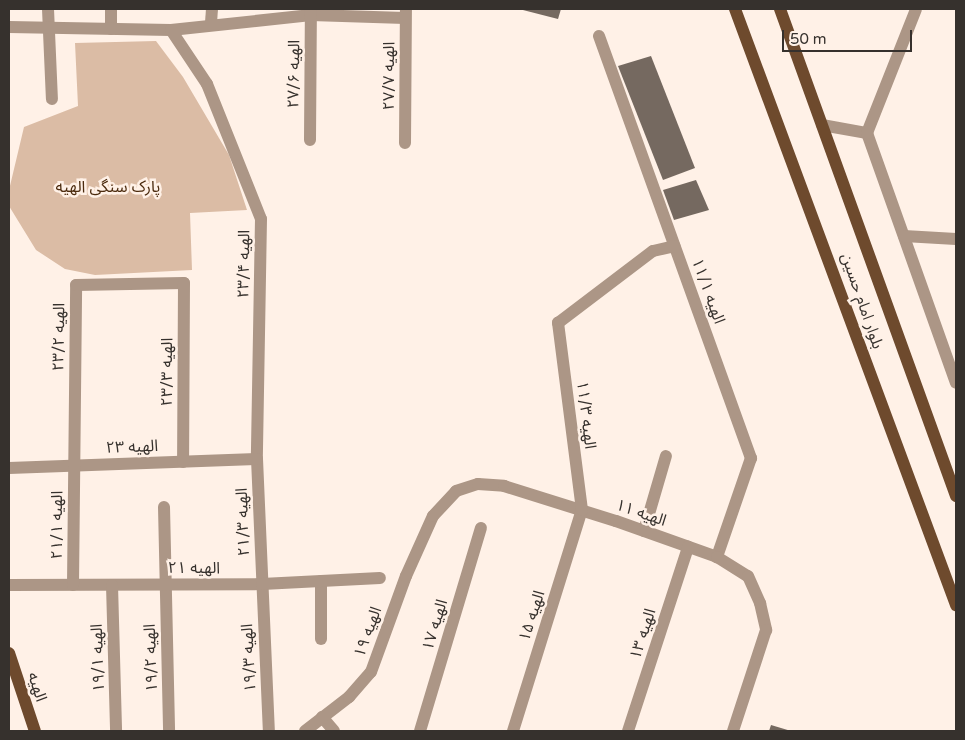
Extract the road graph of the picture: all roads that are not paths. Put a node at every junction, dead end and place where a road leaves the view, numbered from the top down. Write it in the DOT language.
graph roads {
  1 [pos="48,9"];
  2 [pos="111,9"];
  3 [pos="212,9"];
  4 [pos="735,9"];
  5 [pos="780,9"];
  6 [pos="916,9"];
  7 [pos="311,12"];
  8 [pos="406,14"];
  9 [pos="211,23"];
  10 [pos="48,26"];
  11 [pos="9,27"];
  12 [pos="111,29"];
  13 [pos="171,30"];
  14 [pos="600,36"];
  15 [pos="52,99"];
  16 [pos="822,125"];
  17 [pos="867,134"];
  18 [pos="310,140"];
  19 [pos="405,143"];
  20 [pos="904,236"];
  21 [pos="956,239"];
  22 [pos="674,246"];
  23 [pos="184,283"];
  24 [pos="956,383"];
  25 [pos="666,456"];
  26 [pos="257,459"];
  27 [pos="183,462"];
  28 [pos="73,466"];
  29 [pos="9,468"];
  30 [pos="956,496"];
  31 [pos="164,507"];
  32 [pos="582,510"];
  33 [pos="481,528"];
  34 [pos="644,531"];
  35 [pos="688,547"];
  36 [pos="717,557"];
  37 [pos="406,576"];
  38 [pos="380,578"];
  39 [pos="320,580"];
  40 [pos="165,584"];
  41 [pos="262,584"];
  42 [pos="9,585"];
  43 [pos="73,585"];
  44 [pos="112,585"];
  45 [pos="956,604"];
  46 [pos="321,639"];
  47 [pos="9,653"];
  48 [pos="322,718"];
  49 [pos="35,731"];
  50 [pos="116,731"];
  51 [pos="169,731"];
  52 [pos="269,731"];
  53 [pos="305,731"];
  54 [pos="334,731"];
  55 [pos="420,731"];
  56 [pos="513,731"];
  57 [pos="628,731"];
  58 [pos="733,731"];
  1 -- 10 [label="street"];
  2 -- 12 [label="street"];
  3 -- 9 [label="street"];
  4 -- 45 [label="main road, بلوار امام حسین"];
  5 -- 16 [label="main road, بلوار امام حسین"];
  6 -- 17 [label="street"];
  7 -- 8 [label="street"];
  7 -- 9 [label="street"];
  7 -- 18 [label="street, الهیه ۲۷/۶"];
  8 -- 19 [label="street, الهیه ۲۷/۷"];
  9 -- 13 [label="street"];
  10 -- 11 [label="street"];
  10 -- 12 [label="street"];
  10 -- 15 [label="street"];
  12 -- 13 [label="street"];
  13 -- 26 [label="street, الهیه ۲۳/۴"];
  14 -- 22 [label="street, الهیه ۱۱/۱"];
  16 -- 17 [label="street"];
  16 -- 30 [label="main road, بلوار امام حسین"];
  17 -- 20 [label="street"];
  20 -- 21 [label="street"];
  20 -- 24 [label="street"];
  22 -- 32 [label="street, الهیه ۱۱/۳"];
  22 -- 36 [label="street, الهیه ۱۱/۱"];
  23 -- 27 [label="street, الهیه ۲۳/۳"];
  23 -- 28 [label="street, الهیه ۲۳/۲"];
  25 -- 34 [label="street"];
  26 -- 27 [label="street, الهیه ۲۳"];
  26 -- 41 [label="street, الهیه ۲۱/۳"];
  27 -- 28 [label="street, الهیه ۲۳"];
  28 -- 29 [label="street, الهیه ۲۳"];
  28 -- 43 [label="street, الهیه ۲۱/۱"];
  31 -- 40 [label="street, الهیه ۱۹/۲"];
  32 -- 34 [label="street, الهیه ۱۱"];
  32 -- 37 [label="street, الهیه ۱۱"];
  32 -- 56 [label="street, الهیه ۱۵"];
  33 -- 55 [label="street, الهیه ۱۷"];
  34 -- 35 [label="street, الهیه ۱۱"];
  35 -- 36 [label="street, الهیه ۱۱"];
  35 -- 57 [label="street, الهیه ۱۳"];
  36 -- 58 [label="street, الهیه ۱۱"];
  37 -- 48 [label="street, الهیه ۱۹"];
  38 -- 39 [label="street, الهیه ۲۱"];
  39 -- 41 [label="street, الهیه ۲۱"];
  39 -- 46 [label="street"];
  40 -- 41 [label="street, الهیه ۲۱"];
  40 -- 44 [label="street, الهیه ۲۱"];
  40 -- 51 [label="street, الهیه ۱۹/۲"];
  41 -- 52 [label="street, الهیه ۱۹/۳"];
  42 -- 43 [label="street, الهیه ۲۱"];
  43 -- 44 [label="street, الهیه ۲۱"];
  44 -- 50 [label="street, الهیه ۱۹/۱"];
  47 -- 49 [label="main road, الهیه"];
  48 -- 53 [label="street, الهیه ۱۹"];
  48 -- 54 [label="street"];
}
